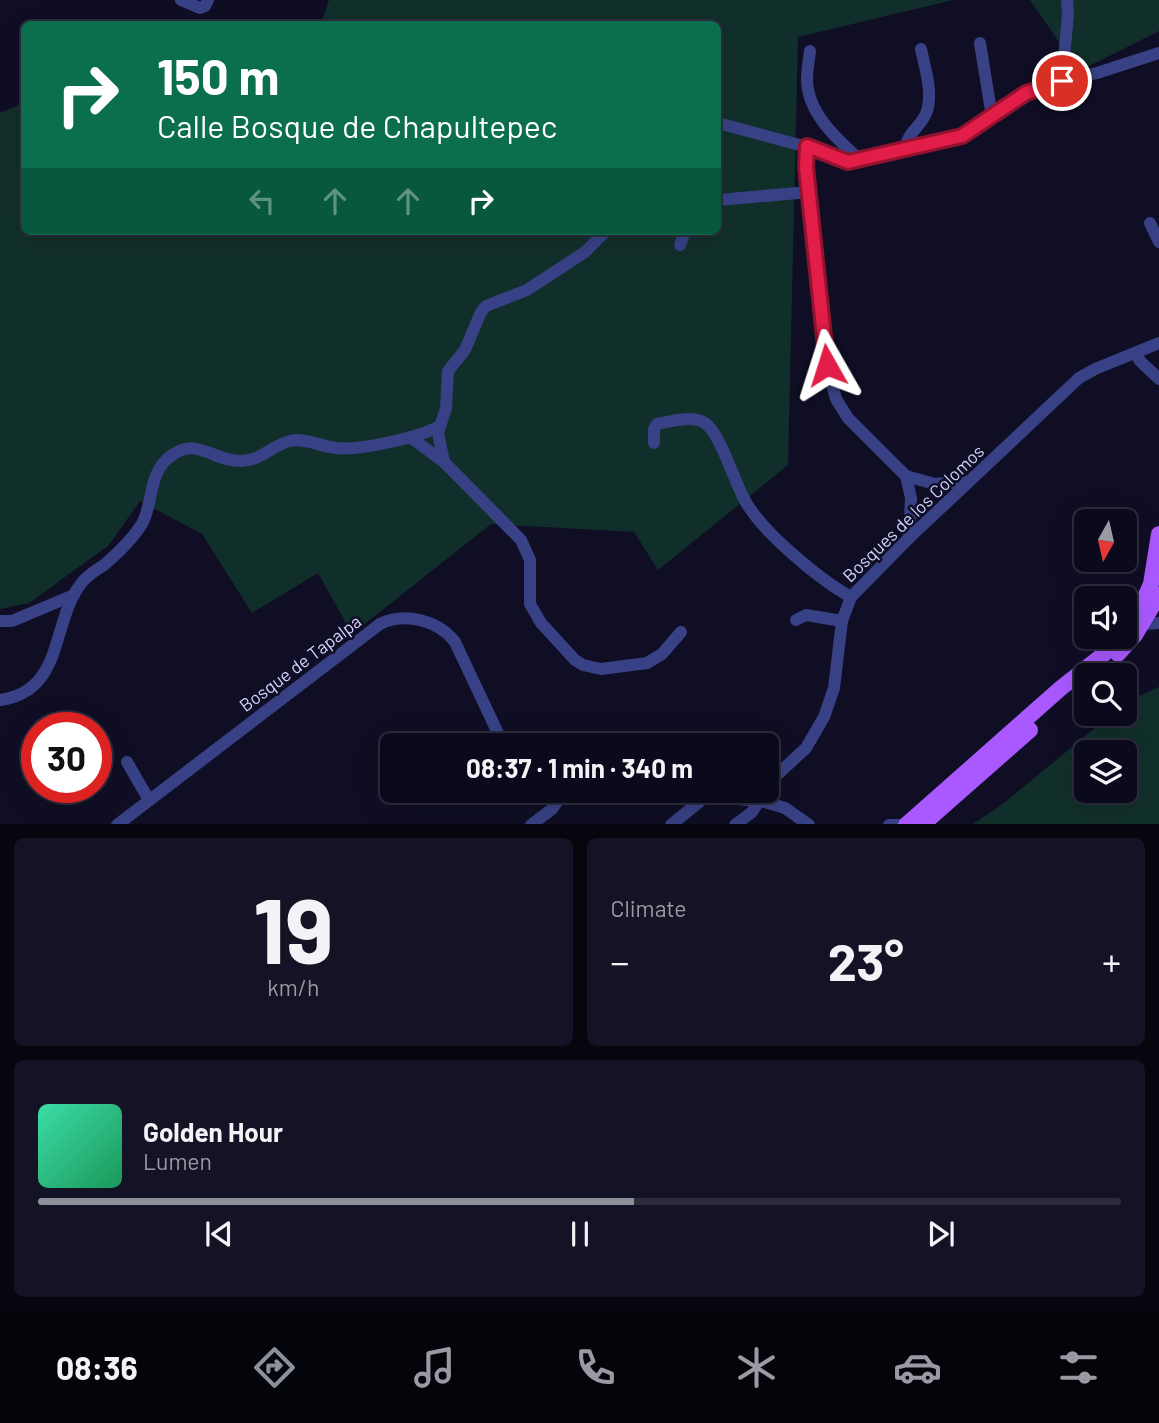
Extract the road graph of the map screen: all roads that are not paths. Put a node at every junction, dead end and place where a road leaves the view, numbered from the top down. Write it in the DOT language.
graph roads {
  1 [pos="181,0"];
  2 [pos="208,0"];
  3 [pos="1067,0"];
  4 [pos="980,43"];
  5 [pos="921,50"];
  6 [pos="810,51"];
  7 [pos="1159,53"];
  8 [pos="1062,81"];
  9 [pos="992,117"];
  10 [pos="721,124"];
  11 [pos="807,146"];
  12 [pos="906,150"];
  13 [pos="860,160"];
  14 [pos="808,192"];
  15 [pos="721,201"];
  16 [pos="1150,223"];
  17 [pos="602,235"];
  18 [pos="684,235"];
  19 [pos="1159,242"];
  20 [pos="680,245"];
  21 [pos="1159,343"];
  22 [pos="1136,354"];
  23 [pos="1159,379"];
  24 [pos="439,426"];
  25 [pos="410,437"];
  26 [pos="654,443"];
  27 [pos="444,462"];
  28 [pos="906,477"];
  29 [pos="969,481"];
  30 [pos="1159,534"];
  31 [pos="909,538"];
  32 [pos="74,595"];
  33 [pos="1159,595"];
  34 [pos="851,597"];
  35 [pos="796,620"];
  36 [pos="0,621"];
  37 [pos="842,621"];
  38 [pos="1141,624"];
  39 [pos="681,632"];
  40 [pos="1109,649"];
  41 [pos="1107,663"];
  42 [pos="1074,691"];
  43 [pos="0,700"];
  44 [pos="498,733"];
  45 [pos="127,762"];
  46 [pos="779,773"];
  47 [pos="149,800"];
  48 [pos="554,803"];
  49 [pos="697,803"];
  50 [pos="758,803"];
  51 [pos="775,803"];
  52 [pos="117,824"];
  53 [pos="531,824"];
  54 [pos="671,824"];
  55 [pos="735,824"];
  56 [pos="809,824"];
  57 [pos="889,824"];
  58 [pos="905,824"];
  59 [pos="922,824"];
  1 -- 2 [label="street"];
  3 -- 8 [label="street"];
  4 -- 9 [label="street"];
  5 -- 12 [label="street"];
  6 -- 13 [label="street"];
  7 -- 8 [label="street"];
  8 -- 9 [label="street"];
  9 -- 12 [label="street"];
  10 -- 11 [label="street"];
  11 -- 13 [label="street"];
  11 -- 14 [label="street"];
  12 -- 13 [label="street"];
  14 -- 15 [label="street"];
  14 -- 28 [label="street"];
  16 -- 19 [label="street"];
  17 -- 24 [label="street"];
  18 -- 20 [label="street"];
  21 -- 22 [label="street, Bosques de los Colomos"];
  22 -- 23 [label="street"];
  22 -- 29 [label="street, Bosques de los Colomos"];
  24 -- 25 [label="street"];
  24 -- 27 [label="street"];
  25 -- 27 [label="street"];
  25 -- 32 [label="street"];
  26 -- 34 [label="street"];
  27 -- 39 [label="street"];
  28 -- 29 [label="street"];
  28 -- 31 [label="street"];
  29 -- 31 [label="street, Bosques de los Colomos"];
  30 -- 38 [label="main road"];
  31 -- 34 [label="street, Bosques de los Colomos"];
  32 -- 36 [label="street"];
  32 -- 43 [label="street"];
  33 -- 38 [label="main road"];
  34 -- 37 [label="street, Bosques de los Colomos"];
  35 -- 37 [label="street"];
  37 -- 46 [label="street, Bosques de los Colomos"];
  38 -- 41 [label="main road"];
  40 -- 58 [label="main road"];
  42 -- 59 [label="main road"];
  44 -- 47 [label="street, Bosque de Tapalpa"];
  45 -- 47 [label="street"];
  47 -- 52 [label="street, Bosque de Tapalpa"];
  48 -- 53 [label="street"];
  49 -- 54 [label="street"];
  50 -- 55 [label="street"];
  51 -- 56 [label="street"];
  57 -- 58 [label="street"];
}
